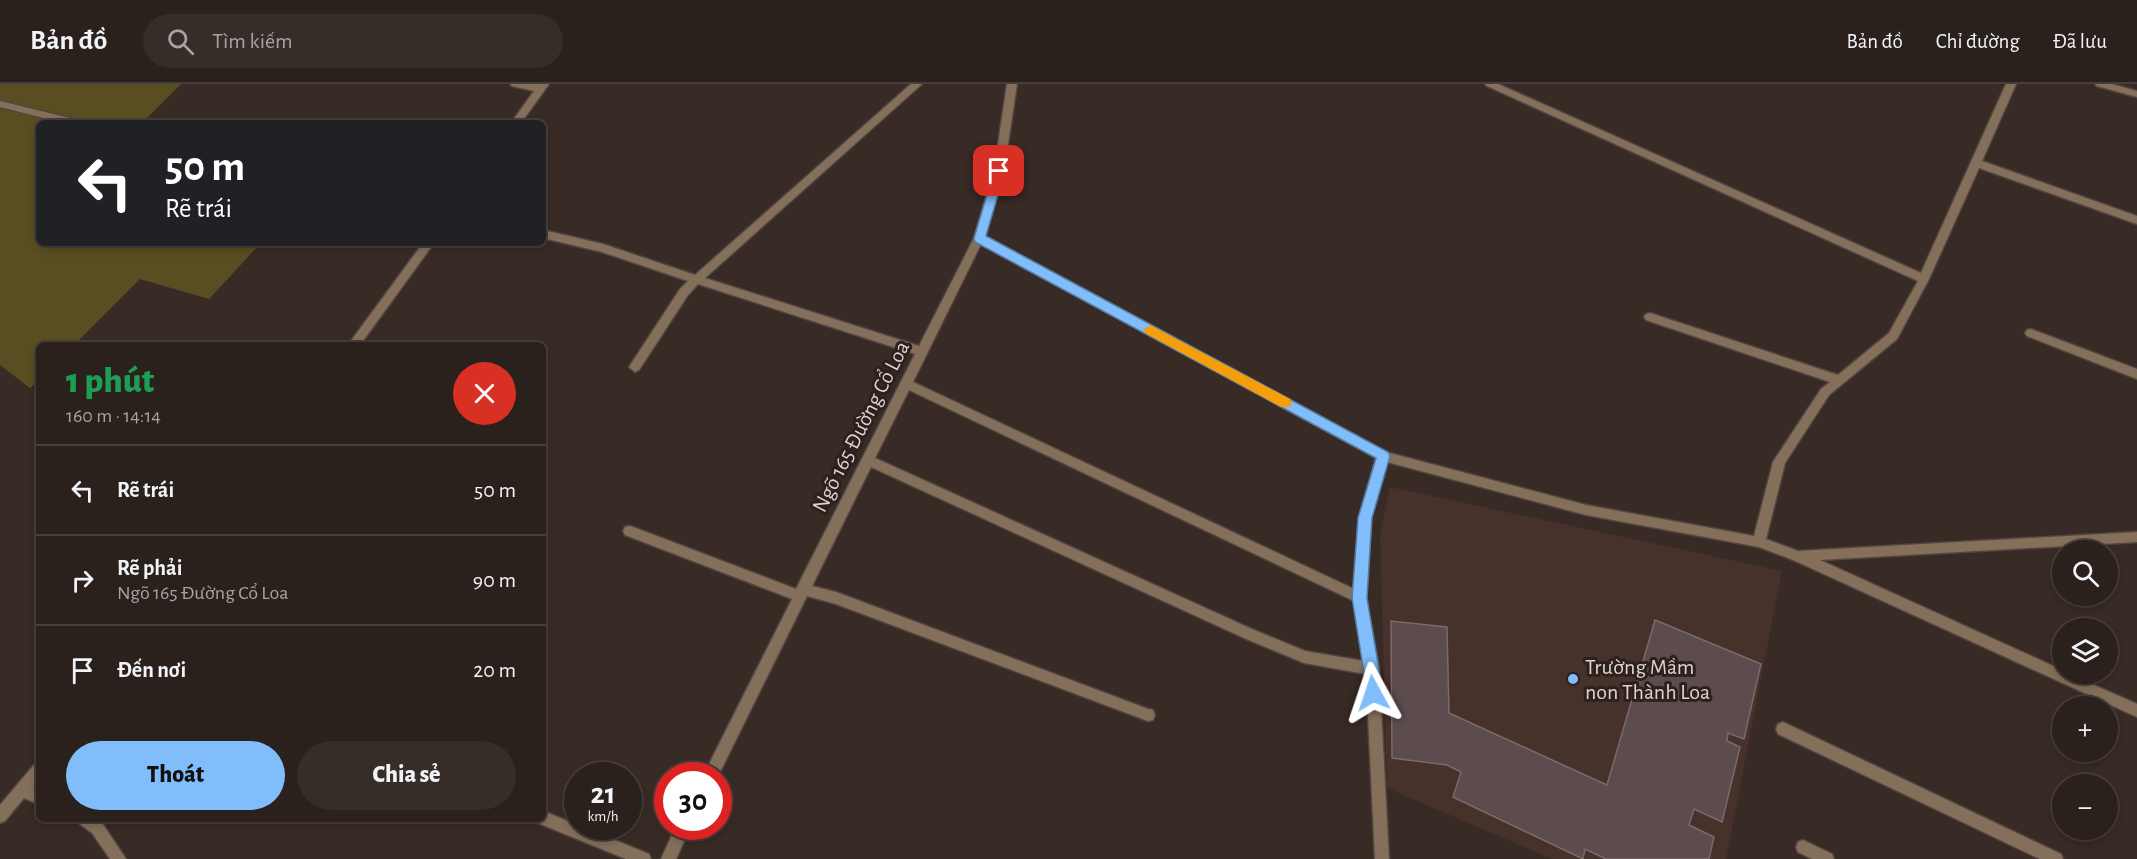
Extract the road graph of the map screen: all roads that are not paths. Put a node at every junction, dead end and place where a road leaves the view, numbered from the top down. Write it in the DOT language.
graph roads {
  1 [pos="515,84"];
  2 [pos="917,84"];
  3 [pos="1012,84"];
  4 [pos="1490,84"];
  5 [pos="2012,84"];
  6 [pos="2100,84"];
  7 [pos="542,86"];
  8 [pos="2137,94"];
  9 [pos="0,104"];
  10 [pos="66,120"];
  11 [pos="518,120"];
  12 [pos="1976,163"];
  13 [pos="2137,220"];
  14 [pos="546,235"];
  15 [pos="980,238"];
  16 [pos="427,246"];
  17 [pos="697,279"];
  18 [pos="1924,279"];
  19 [pos="1650,317"];
  20 [pos="2031,333"];
  21 [pos="356,342"];
  22 [pos="921,351"];
  23 [pos="634,367"];
  24 [pos="2137,374"];
  25 [pos="1839,380"];
  26 [pos="905,383"];
  27 [pos="1383,456"];
  28 [pos="867,460"];
  29 [pos="629,531"];
  30 [pos="2137,537"];
  31 [pos="1759,542"];
  32 [pos="1797,556"];
  33 [pos="800,592"];
  34 [pos="1359,598"];
  35 [pos="1372,669"];
  36 [pos="2137,711"];
  37 [pos="1148,715"];
  38 [pos="1784,729"];
  39 [pos="717,762"];
  40 [pos="36,774"];
  41 [pos="23,791"];
  42 [pos="36,796"];
  43 [pos="0,816"];
  44 [pos="546,819"];
  45 [pos="89,822"];
  46 [pos="677,840"];
  47 [pos="1803,847"];
  48 [pos="119,859"];
  49 [pos="644,859"];
  50 [pos="668,859"];
  51 [pos="1382,859"];
  52 [pos="1827,859"];
  53 [pos="2056,859"];
  1 -- 7 [label="street"];
  2 -- 17 [label="street"];
  3 -- 15 [label="street, Ngõ 165 Đường Cổ Loa"];
  4 -- 18 [label="street"];
  5 -- 12 [label="street"];
  6 -- 8 [label="street"];
  7 -- 11 [label="street"];
  9 -- 10 [label="street"];
  12 -- 13 [label="street"];
  12 -- 18 [label="street"];
  14 -- 17 [label="street"];
  15 -- 22 [label="street, Ngõ 165 Đường Cổ Loa"];
  15 -- 27 [label="street"];
  16 -- 21 [label="street"];
  17 -- 22 [label="street"];
  17 -- 23 [label="street"];
  18 -- 25 [label="street"];
  19 -- 25 [label="street"];
  20 -- 24 [label="street"];
  22 -- 26 [label="street, Ngõ 165 Đường Cổ Loa"];
  25 -- 31 [label="street"];
  26 -- 28 [label="street, Ngõ 165 Đường Cổ Loa"];
  26 -- 34 [label="street"];
  27 -- 31 [label="street"];
  27 -- 34 [label="street"];
  28 -- 33 [label="street, Ngõ 165 Đường Cổ Loa"];
  28 -- 35 [label="street"];
  29 -- 33 [label="street"];
  30 -- 32 [label="street"];
  31 -- 32 [label="street"];
  32 -- 36 [label="street"];
  33 -- 37 [label="street"];
  33 -- 39 [label="street, Ngõ 165 Đường Cổ Loa"];
  34 -- 35 [label="street"];
  35 -- 51 [label="street"];
  38 -- 53 [label="street"];
  40 -- 41 [label="street"];
  41 -- 42 [label="street"];
  41 -- 43 [label="street"];
  44 -- 49 [label="street"];
  45 -- 48 [label="street"];
  46 -- 50 [label="street"];
  47 -- 52 [label="street"];
}
